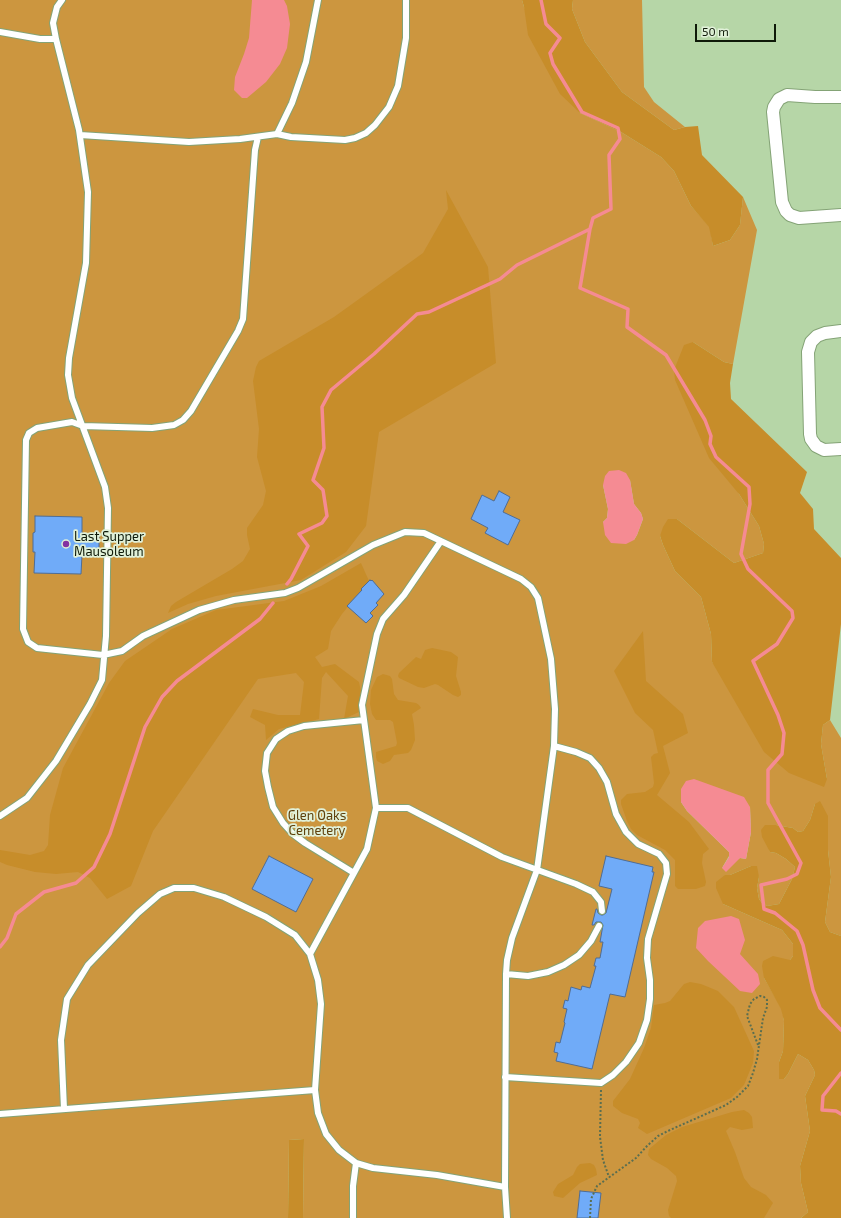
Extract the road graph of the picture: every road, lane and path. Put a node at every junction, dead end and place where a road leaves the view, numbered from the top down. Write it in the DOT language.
graph roads {
  1 [pos="62,0"];
  2 [pos="318,0"];
  3 [pos="406,0"];
  4 [pos="0,32"];
  5 [pos="56,39"];
  6 [pos="841,97"];
  7 [pos="277,134"];
  8 [pos="80,135"];
  9 [pos="258,136"];
  10 [pos="841,215"];
  11 [pos="841,331"];
  12 [pos="82,426"];
  13 [pos="841,449"];
  14 [pos="441,540"];
  15 [pos="103,655"];
  16 [pos="364,720"];
  17 [pos="554,746"];
  18 [pos="376,808"];
  19 [pos="0,816"];
  20 [pos="537,870"];
  21 [pos="354,873"];
  22 [pos="602,911"];
  23 [pos="599,926"];
  24 [pos="310,954"];
  25 [pos="506,974"];
  26 [pos="758,1045"];
  27 [pos="506,1077"];
  28 [pos="601,1083"];
  29 [pos="315,1090"];
  30 [pos="64,1109"];
  31 [pos="0,1114"];
  32 [pos="356,1163"];
  33 [pos="610,1177"];
  34 [pos="505,1187"];
  35 [pos="353,1218"];
  36 [pos="507,1218"];
  37 [pos="590,1218"];
  1 -- 5 [label="lane"];
  2 -- 7 [label="lane"];
  3 -- 7 [label="lane"];
  4 -- 5 [label="lane"];
  5 -- 8 [label="lane"];
  6 -- 10 [label="street"];
  7 -- 9 [label="lane"];
  8 -- 9 [label="lane"];
  8 -- 12 [label="lane"];
  9 -- 12 [label="lane"];
  11 -- 13 [label="street"];
  12 -- 15 [label="lane"];
  12 -- 15 [label="lane"];
  14 -- 15 [label="lane"];
  14 -- 16 [label="lane"];
  14 -- 17 [label="lane"];
  15 -- 19 [label="lane"];
  16 -- 18 [label="lane"];
  16 -- 21 [label="lane"];
  17 -- 20 [label="lane"];
  17 -- 28 [label="lane"];
  18 -- 20 [label="lane"];
  18 -- 21 [label="lane"];
  20 -- 22 [label="lane"];
  20 -- 25 [label="lane"];
  21 -- 24 [label="lane"];
  23 -- 25 [label="lane"];
  24 -- 29 [label="lane"];
  24 -- 30 [label="lane"];
  25 -- 27 [label="lane"];
  26 -- 26 [label="path"];
  26 -- 33 [label="path"];
  27 -- 28 [label="lane"];
  27 -- 34 [label="lane"];
  28 -- 33 [label="path"];
  29 -- 30 [label="lane"];
  29 -- 32 [label="lane"];
  30 -- 31 [label="lane"];
  32 -- 34 [label="lane"];
  32 -- 35 [label="lane"];
  33 -- 37 [label="path"];
  34 -- 36 [label="lane"];
}
